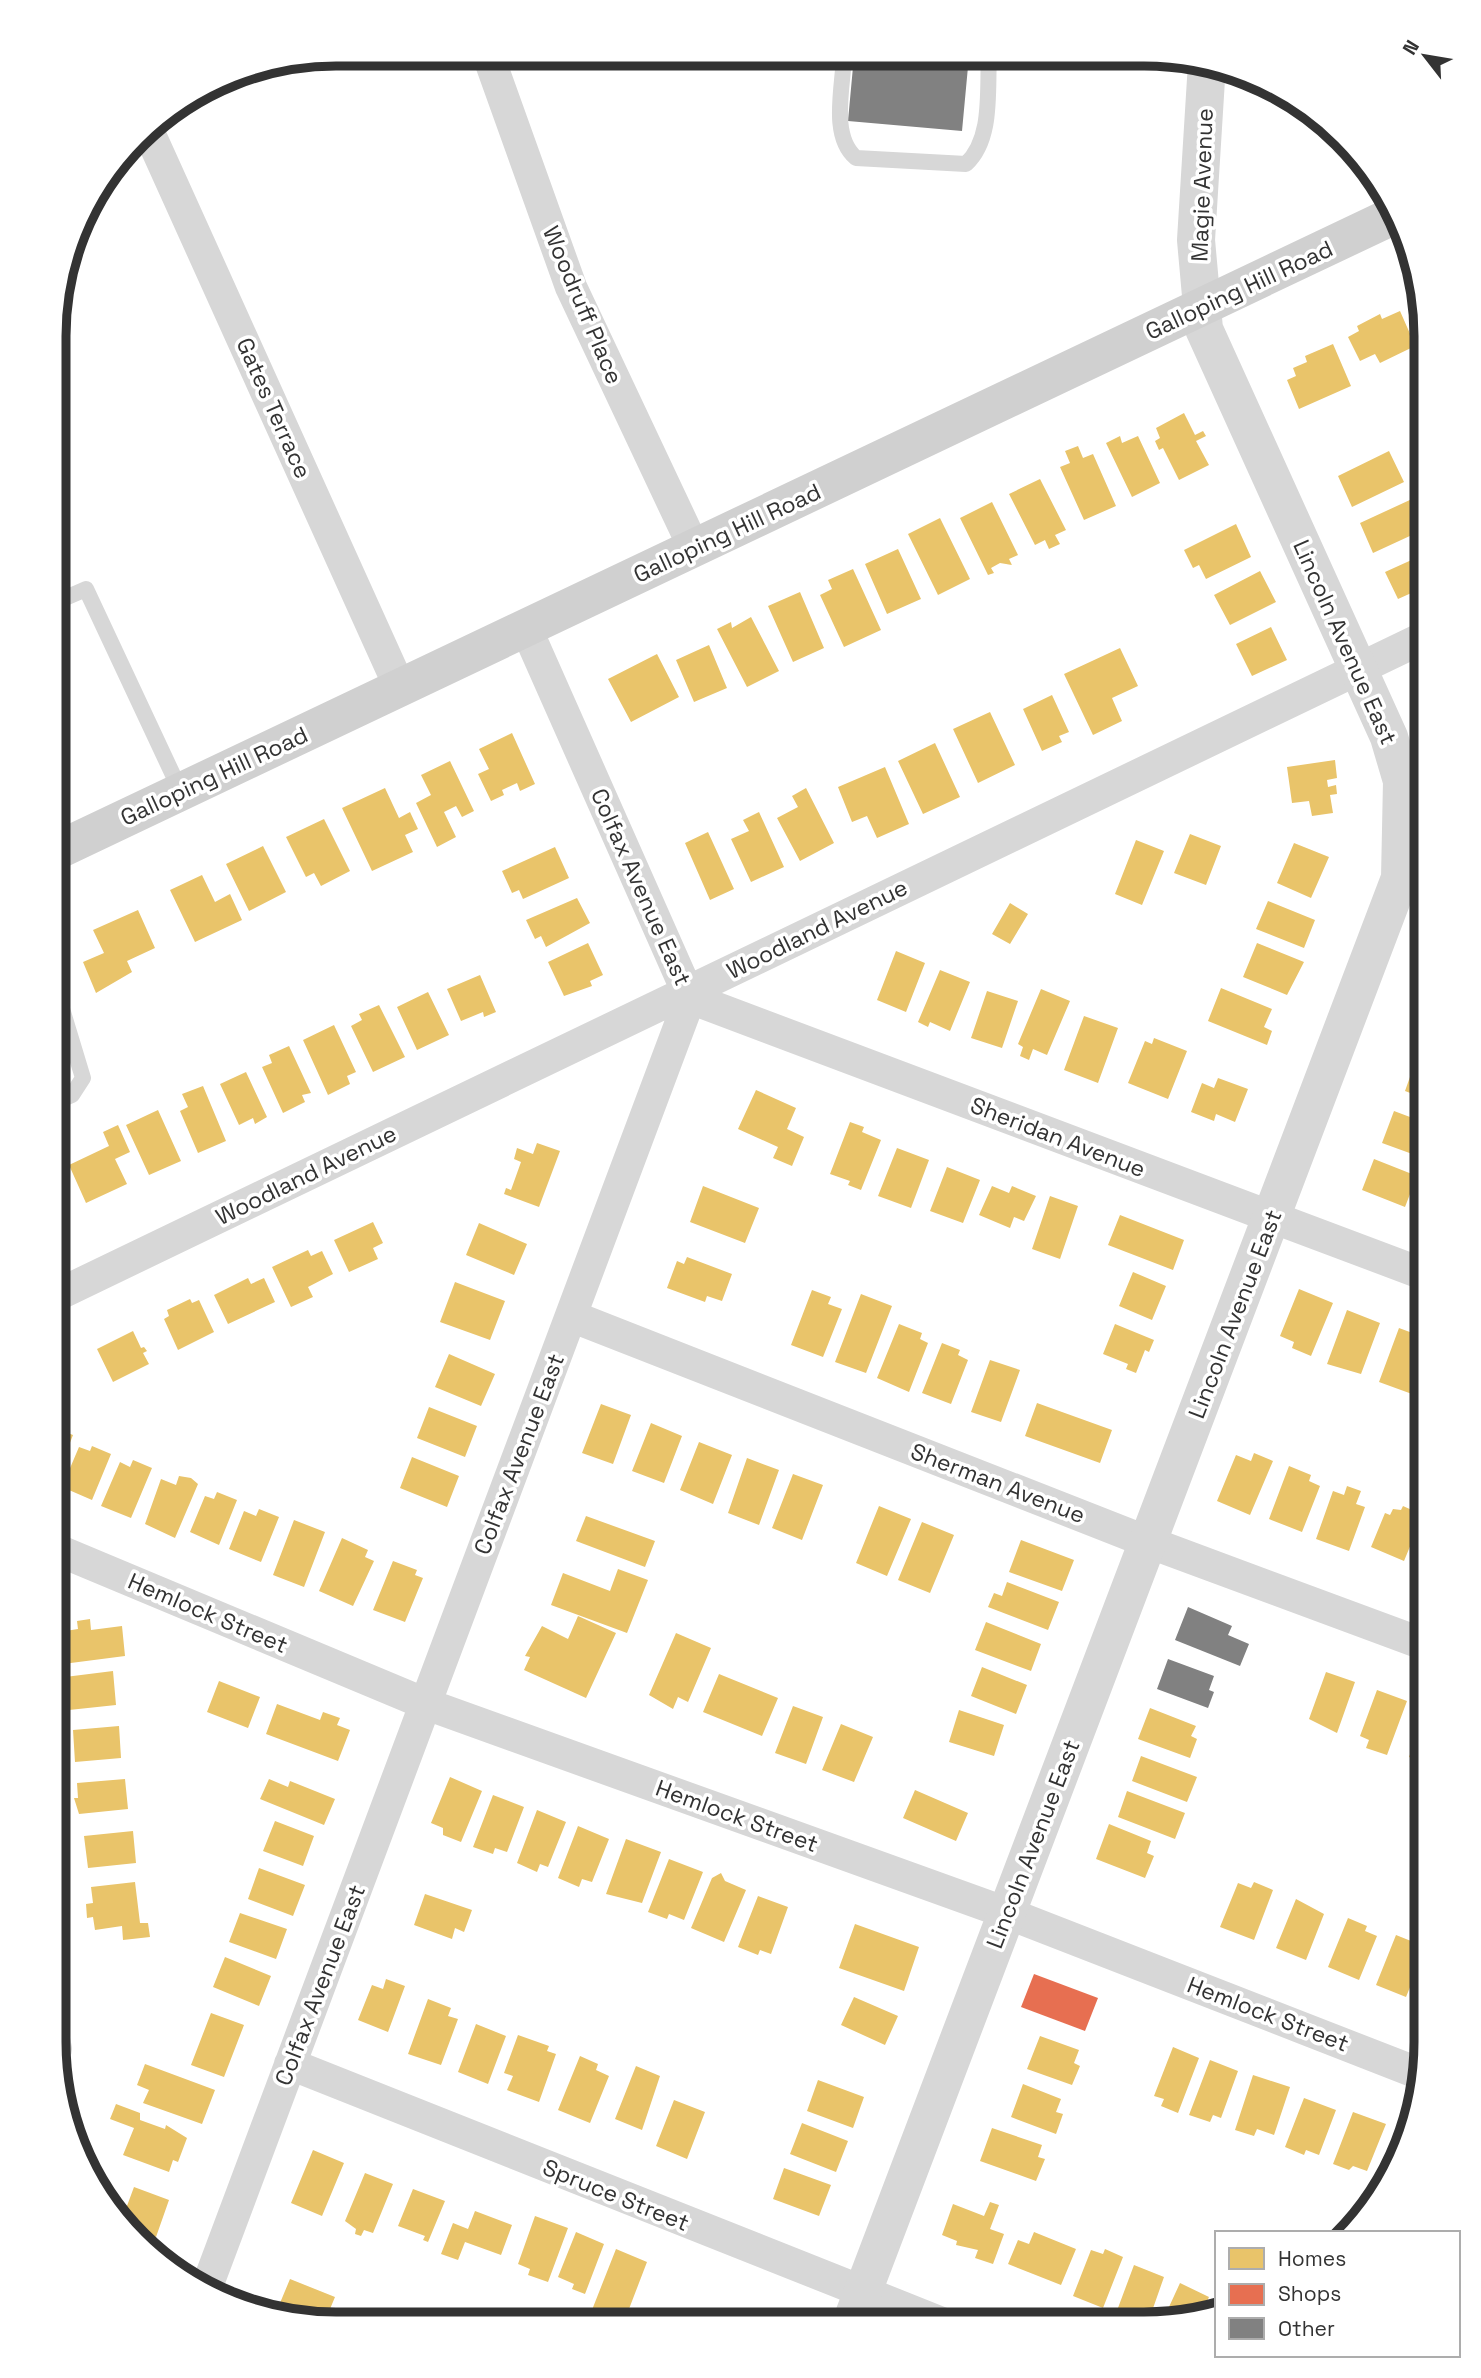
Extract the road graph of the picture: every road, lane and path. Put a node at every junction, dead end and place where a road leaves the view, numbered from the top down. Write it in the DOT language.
graph roads {
  1 [pos="492,67"];
  2 [pos="844,67"];
  3 [pos="988,67"];
  4 [pos="1206,74"];
  5 [pos="152,139"];
  6 [pos="1388,218"];
  7 [pos="1202,307"];
  8 [pos="694,548"];
  9 [pos="66,598"];
  10 [pos="526,628"];
  11 [pos="1415,642"];
  12 [pos="1358,668"];
  13 [pos="400,688"];
  14 [pos="181,792"];
  15 [pos="66,846"];
  16 [pos="1414,854"];
  17 [pos="689,995"];
  18 [pos="66,1022"];
  19 [pos="66,1097"];
  20 [pos="1273,1218"];
  21 [pos="1415,1271"];
  22 [pos="66,1291"];
  23 [pos="571,1316"];
  24 [pos="1148,1542"];
  25 [pos="66,1554"];
  26 [pos="1415,1641"];
  27 [pos="426,1704"];
  28 [pos="1007,1913"];
  29 [pos="290,2064"];
  30 [pos="1413,2071"];
  31 [pos="209,2280"];
  32 [pos="857,2308"];
  33 [pos="880,2312"];
  1 -- 8 [label="street, Woodruff Place"];
  2 -- 3 [label="lane"];
  4 -- 7 [label="street, Magie Avenue"];
  5 -- 13 [label="street, Gates Terrace"];
  6 -- 7 [label="main road, Galloping Hill Road"];
  7 -- 8 [label="main road, Galloping Hill Road"];
  7 -- 12 [label="street, Lincoln Avenue East"];
  8 -- 10 [label="main road, Galloping Hill Road"];
  9 -- 14 [label="lane"];
  10 -- 13 [label="main road, Galloping Hill Road"];
  10 -- 17 [label="street, Colfax Avenue East"];
  11 -- 12 [label="street, Woodland Avenue"];
  12 -- 16 [label="street, Lincoln Avenue East"];
  12 -- 17 [label="street, Woodland Avenue"];
  13 -- 14 [label="main road, Galloping Hill Road"];
  14 -- 15 [label="main road, Galloping Hill Road"];
  16 -- 20 [label="street, Lincoln Avenue East"];
  17 -- 20 [label="street, Sheridan Avenue"];
  17 -- 22 [label="street, Woodland Avenue"];
  17 -- 23 [label="street, Colfax Avenue East"];
  18 -- 19 [label="lane"];
  20 -- 21 [label="street, Sheridan Avenue"];
  20 -- 24 [label="street, Lincoln Avenue East"];
  23 -- 24 [label="street, Sherman Avenue"];
  23 -- 27 [label="street, Colfax Avenue East"];
  24 -- 26 [label="street, Sherman Avenue"];
  24 -- 28 [label="street, Lincoln Avenue East"];
  25 -- 27 [label="street, Hemlock Street"];
  27 -- 28 [label="street, Hemlock Street"];
  27 -- 29 [label="street, Colfax Avenue East"];
  28 -- 30 [label="street, Hemlock Street"];
  28 -- 32 [label="street, Lincoln Avenue East"];
  29 -- 31 [label="street, Colfax Avenue East"];
  29 -- 32 [label="street, Spruce Street"];
  32 -- 33 [label="street, Spruce Street"];
}
